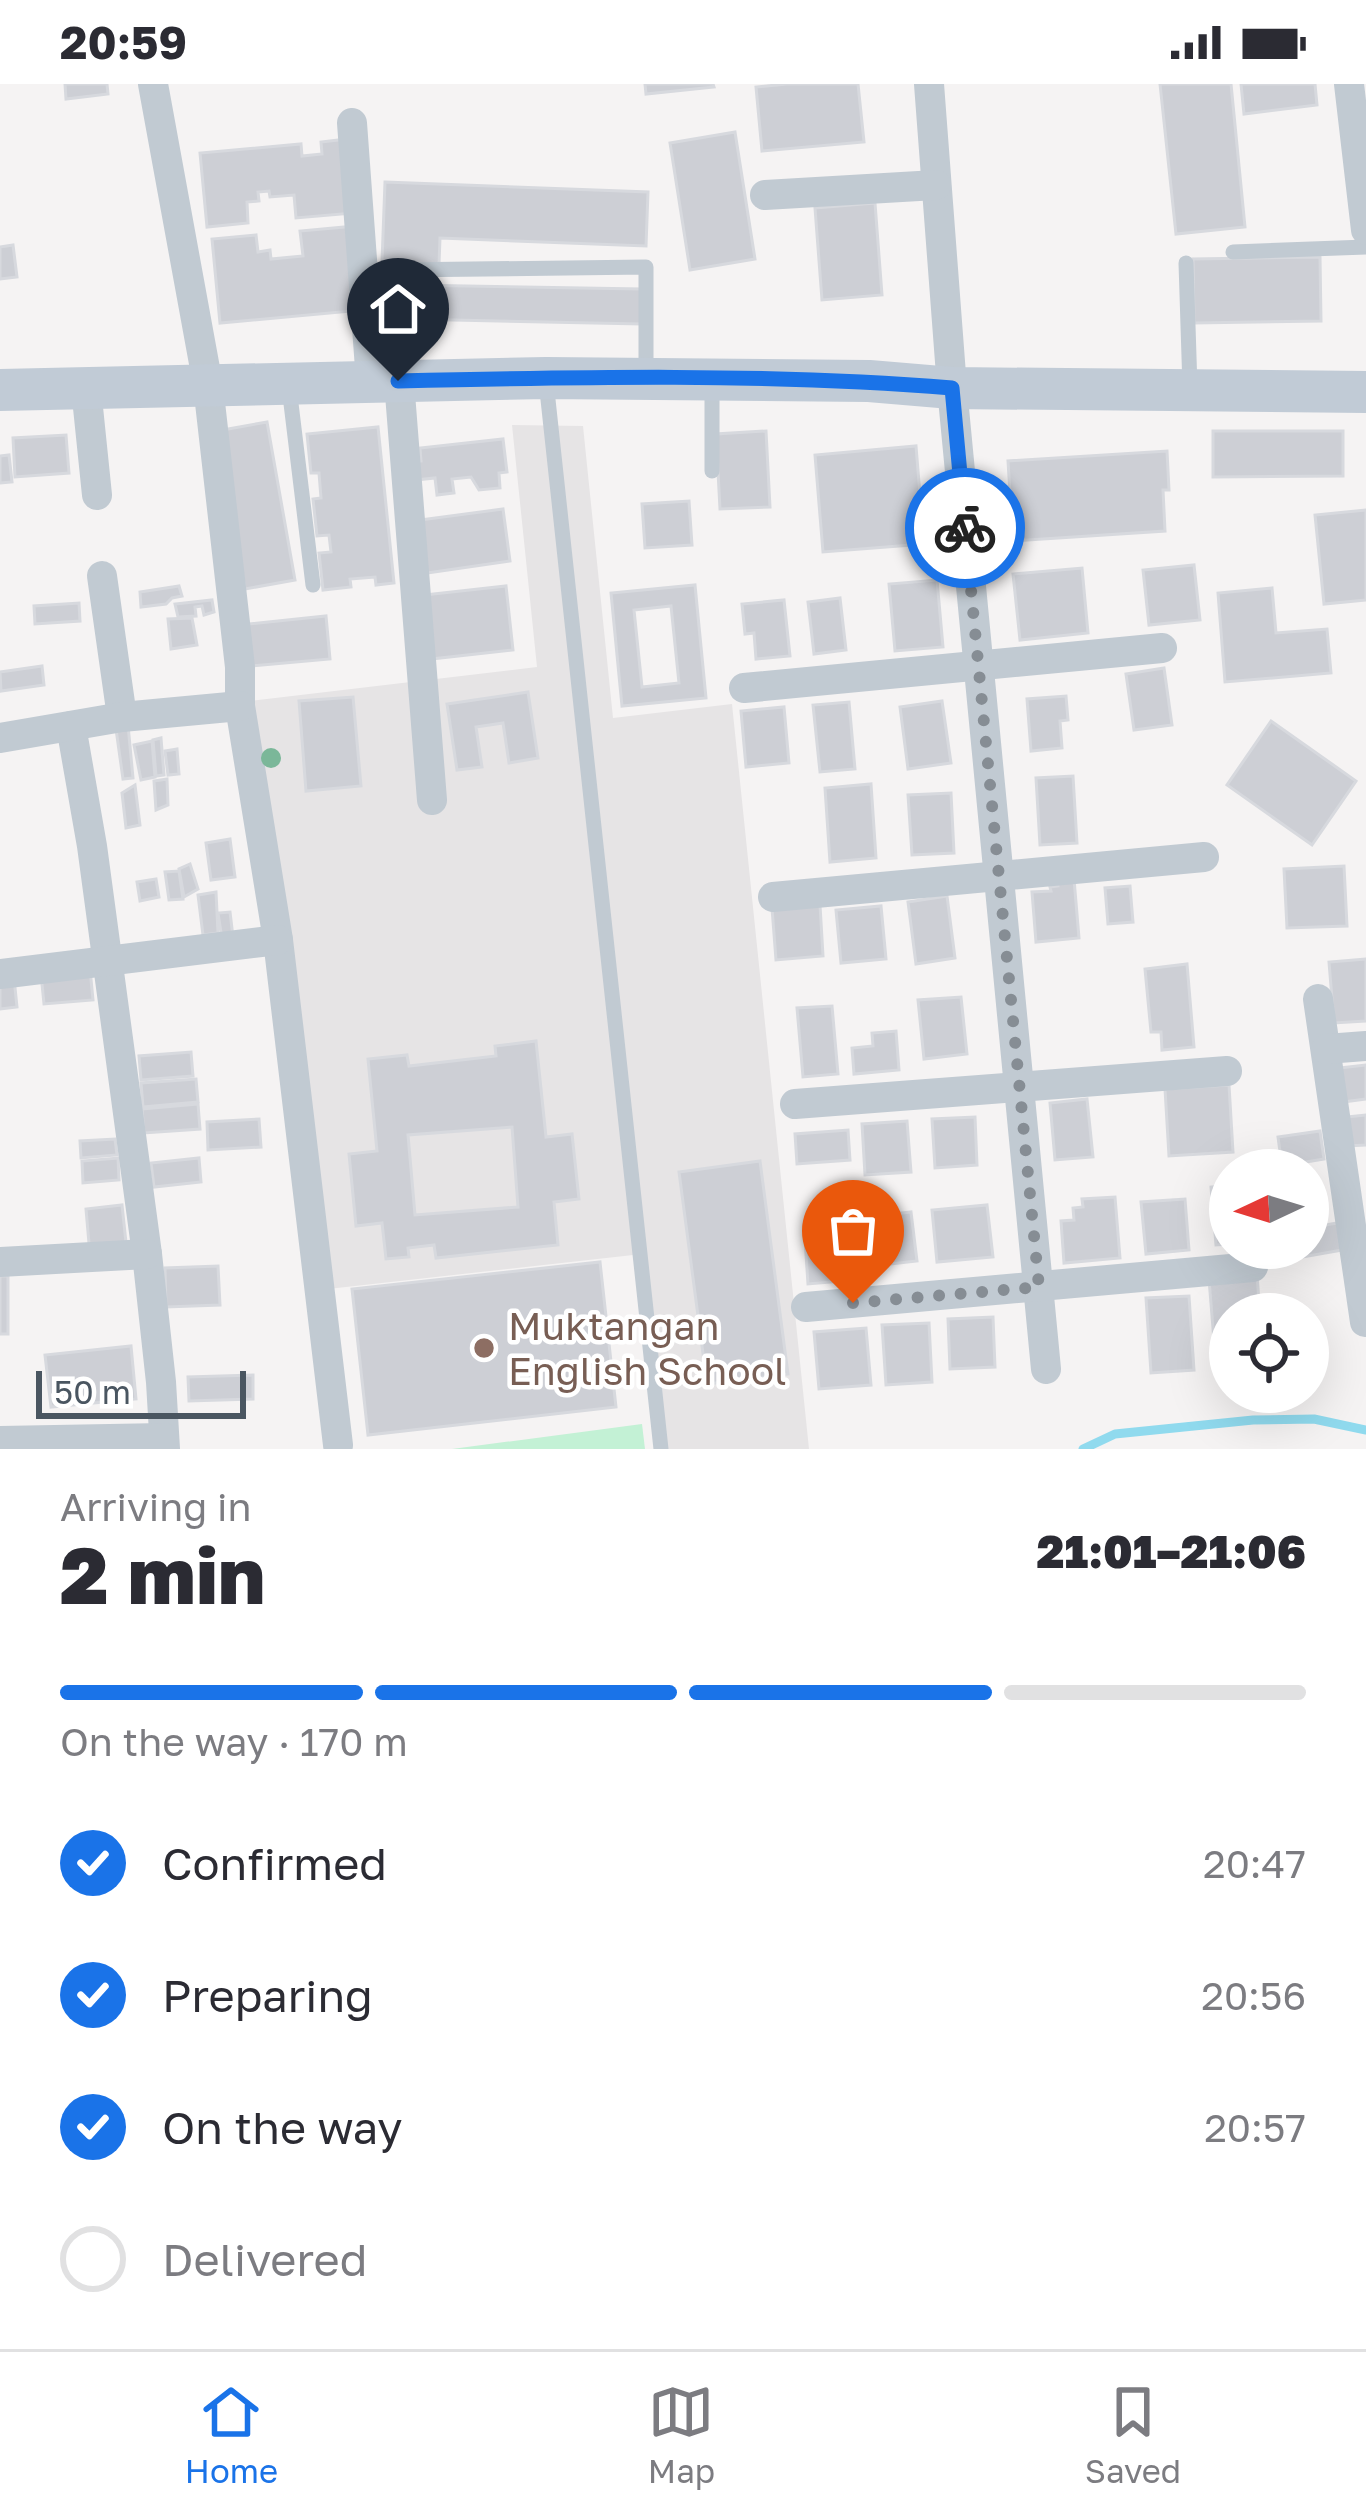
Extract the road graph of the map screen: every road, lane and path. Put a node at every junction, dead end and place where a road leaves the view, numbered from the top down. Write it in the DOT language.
graph roads {
  1 [pos="153,84"];
  2 [pos="929,84"];
  3 [pos="1349,84"];
  4 [pos="352,123"];
  5 [pos="937,185"];
  6 [pos="765,195"];
  7 [pos="1366,230"];
  8 [pos="1366,247"];
  9 [pos="1233,252"];
  10 [pos="1186,263"];
  11 [pos="546,378"];
  12 [pos="646,379"];
  13 [pos="712,380"];
  14 [pos="385,381"];
  15 [pos="288,384"];
  16 [pos="208,386"];
  17 [pos="86,388"];
  18 [pos="952,388"];
  19 [pos="0,390"];
  20 [pos="1190,391"];
  21 [pos="1366,392"];
  22 [pos="712,471"];
  23 [pos="97,495"];
  24 [pos="102,576"];
  25 [pos="313,586"];
  26 [pos="1162,648"];
  27 [pos="979,666"];
  28 [pos="744,688"];
  29 [pos="240,706"];
  30 [pos="122,717"];
  31 [pos="71,727"];
  32 [pos="1,734"];
  33 [pos="431,800"];
  34 [pos="1204,857"];
  35 [pos="999,877"];
  36 [pos="773,897"];
  37 [pos="278,940"];
  38 [pos="106,961"];
  39 [pos="0,974"];
  40 [pos="1318,999"];
  41 [pos="1366,1046"];
  42 [pos="1326,1049"];
  43 [pos="1227,1071"];
  44 [pos="1019,1087"];
  45 [pos="795,1104"];
  46 [pos="147,1254"];
  47 [pos="1361,1259"];
  48 [pos="0,1262"];
  49 [pos="1232,1269"];
  50 [pos="1039,1287"];
  51 [pos="806,1307"];
  52 [pos="1365,1322"];
  53 [pos="1046,1369"];
  54 [pos="0,1441"];
  55 [pos="164,1443"];
  56 [pos="338,1445"];
  57 [pos="661,1449"];
  1 -- 16 [label="street"];
  2 -- 5 [label="street"];
  3 -- 7 [label="street"];
  4 -- 14 [label="street"];
  5 -- 6 [label="street"];
  5 -- 18 [label="street"];
  8 -- 9 [label="lane"];
  10 -- 20 [label="lane"];
  11 -- 12 [label="street"];
  11 -- 14 [label="street"];
  11 -- 57 [label="lane"];
  12 -- 13 [label="street"];
  12 -- 14 [label="lane"];
  13 -- 18 [label="street"];
  13 -- 22 [label="lane"];
  14 -- 15 [label="street"];
  14 -- 33 [label="street"];
  15 -- 16 [label="street"];
  15 -- 25 [label="lane"];
  16 -- 17 [label="street"];
  16 -- 29 [label="street"];
  17 -- 19 [label="street"];
  17 -- 23 [label="street"];
  18 -- 20 [label="street"];
  18 -- 27 [label="street"];
  20 -- 21 [label="street"];
  24 -- 30 [label="street"];
  26 -- 27 [label="street"];
  27 -- 28 [label="street"];
  27 -- 35 [label="street"];
  29 -- 30 [label="street"];
  29 -- 37 [label="street"];
  30 -- 31 [label="street"];
  31 -- 32 [label="street"];
  31 -- 38 [label="street"];
  34 -- 35 [label="street"];
  35 -- 36 [label="street"];
  35 -- 44 [label="street"];
  37 -- 38 [label="street"];
  37 -- 56 [label="street"];
  38 -- 39 [label="street"];
  38 -- 46 [label="street"];
  40 -- 42 [label="street"];
  41 -- 42 [label="street"];
  42 -- 47 [label="street"];
  43 -- 44 [label="street"];
  44 -- 45 [label="street"];
  44 -- 50 [label="street"];
  46 -- 48 [label="street"];
  46 -- 55 [label="street"];
  47 -- 52 [label="street"];
  49 -- 50 [label="street"];
  50 -- 51 [label="street"];
  50 -- 53 [label="street"];
  54 -- 55 [label="street"];
}
